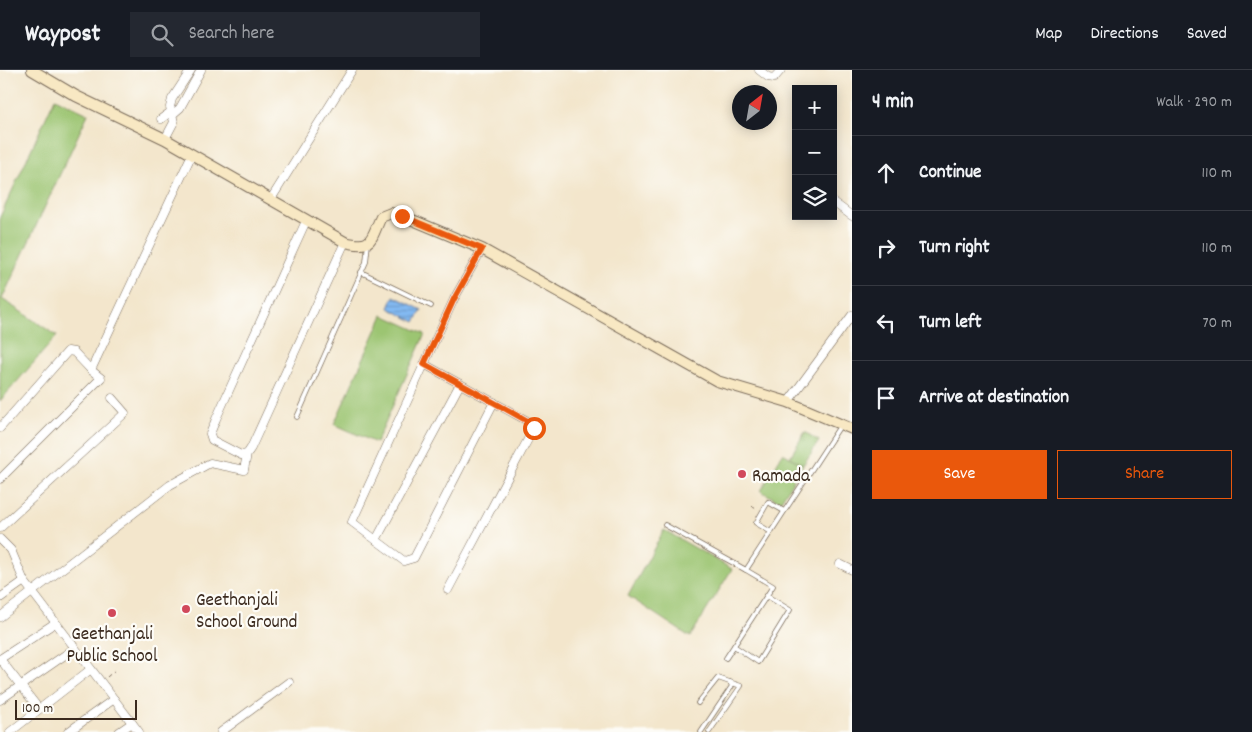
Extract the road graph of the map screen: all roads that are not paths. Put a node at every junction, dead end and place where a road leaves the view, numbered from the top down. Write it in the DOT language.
graph roads {
  1 [pos="32,70"];
  2 [pos="191,70"];
  3 [pos="201,70"];
  4 [pos="352,70"];
  5 [pos="759,70"];
  6 [pos="781,70"];
  7 [pos="172,113"];
  8 [pos="161,119"];
  9 [pos="165,139"];
  10 [pos="192,154"];
  11 [pos="271,199"];
  12 [pos="837,205"];
  13 [pos="852,216"];
  14 [pos="306,220"];
  15 [pos="345,242"];
  16 [pos="368,243"];
  17 [pos="482,249"];
  18 [pos="361,272"];
  19 [pos="431,306"];
  20 [pos="852,315"];
  21 [pos="424,364"];
  22 [pos="92,370"];
  23 [pos="460,384"];
  24 [pos="112,398"];
  25 [pos="494,402"];
  26 [pos="788,402"];
  27 [pos="297,417"];
  28 [pos="841,424"];
  29 [pos="0,428"];
  30 [pos="852,429"];
  31 [pos="247,454"];
  32 [pos="0,479"];
  33 [pos="784,511"];
  34 [pos="665,525"];
  35 [pos="0,528"];
  36 [pos="771,532"];
  37 [pos="376,540"];
  38 [pos="1,542"];
  39 [pos="840,564"];
  40 [pos="746,570"];
  41 [pos="852,570"];
  42 [pos="24,581"];
  43 [pos="448,590"];
  44 [pos="33,592"];
  45 [pos="767,596"];
  46 [pos="0,598"];
  47 [pos="0,616"];
  48 [pos="55,623"];
  49 [pos="734,646"];
  50 [pos="75,648"];
  51 [pos="726,658"];
  52 [pos="0,659"];
  53 [pos="91,669"];
  54 [pos="289,682"];
  55 [pos="730,682"];
  56 [pos="20,685"];
  57 [pos="114,699"];
  58 [pos="0,700"];
  59 [pos="698,703"];
  60 [pos="39,709"];
  61 [pos="132,723"];
  62 [pos="10,732"];
  63 [pos="68,732"];
  64 [pos="119,732"];
  65 [pos="139,732"];
  66 [pos="221,732"];
  67 [pos="701,732"];
  68 [pos="708,732"];
  1 -- 9 [label="street"];
  2 -- 7 [label="street"];
  3 -- 7 [label="street"];
  4 -- 11 [label="street"];
  5 -- 6 [label="street"];
  7 -- 8 [label="street"];
  7 -- 9 [label="street"];
  9 -- 10 [label="street"];
  10 -- 11 [label="street"];
  10 -- 22 [label="street"];
  11 -- 14 [label="street"];
  12 -- 13 [label="street"];
  14 -- 15 [label="street"];
  14 -- 31 [label="street"];
  15 -- 16 [label="street"];
  15 -- 31 [label="street"];
  16 -- 17 [label="street"];
  16 -- 18 [label="lane"];
  17 -- 21 [label="street"];
  17 -- 26 [label="street"];
  18 -- 19 [label="lane"];
  18 -- 27 [label="lane"];
  20 -- 26 [label="street"];
  21 -- 23 [label="street"];
  21 -- 37 [label="street"];
  22 -- 29 [label="street"];
  22 -- 32 [label="street"];
  23 -- 25 [label="street"];
  23 -- 37 [label="street"];
  24 -- 35 [label="street"];
  25 -- 37 [label="street"];
  25 -- 43 [label="street"];
  26 -- 28 [label="street"];
  28 -- 30 [label="street"];
  28 -- 33 [label="lane"];
  31 -- 44 [label="street"];
  33 -- 36 [label="lane"];
  33 -- 36 [label="lane"];
  34 -- 40 [label="lane"];
  36 -- 40 [label="lane"];
  38 -- 42 [label="street"];
  39 -- 41 [label="street"];
  40 -- 45 [label="lane"];
  42 -- 44 [label="street"];
  42 -- 46 [label="street"];
  44 -- 47 [label="street"];
  44 -- 48 [label="street"];
  45 -- 49 [label="lane"];
  45 -- 49 [label="lane"];
  48 -- 50 [label="street"];
  48 -- 52 [label="street"];
  49 -- 51 [label="lane"];
  50 -- 53 [label="street"];
  50 -- 56 [label="street"];
  52 -- 56 [label="street"];
  53 -- 57 [label="street"];
  53 -- 60 [label="street"];
  54 -- 66 [label="street"];
  55 -- 59 [label="lane"];
  55 -- 67 [label="lane"];
  55 -- 68 [label="lane"];
  56 -- 58 [label="street"];
  56 -- 60 [label="street"];
  57 -- 61 [label="street"];
  57 -- 63 [label="street"];
  60 -- 62 [label="street"];
  61 -- 64 [label="street"];
  61 -- 65 [label="street"];
}
